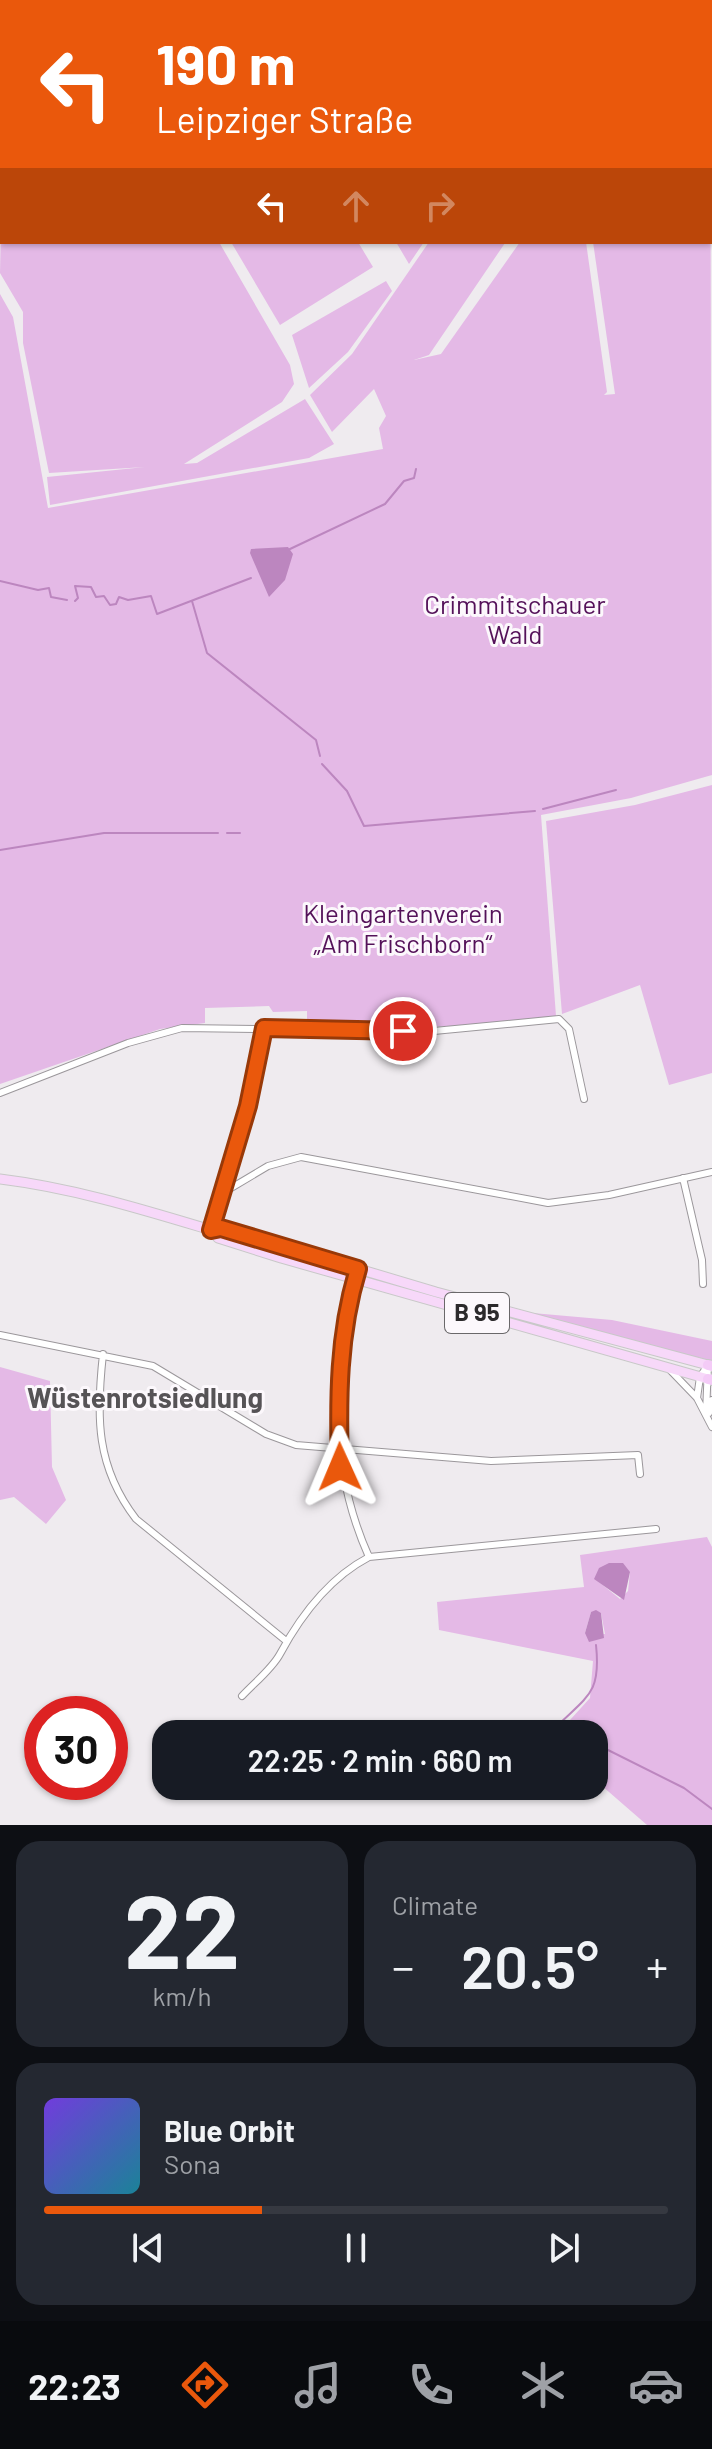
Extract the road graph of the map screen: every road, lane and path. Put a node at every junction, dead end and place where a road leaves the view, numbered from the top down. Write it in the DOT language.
graph roads {
  1 [pos="264,1028"];
  2 [pos="0,1093"];
  3 [pos="584,1099"];
  4 [pos="712,1172"];
  5 [pos="683,1178"];
  6 [pos="0,1179"];
  7 [pos="221,1194"];
  8 [pos="211,1230"];
  9 [pos="356,1273"];
  10 [pos="703,1284"];
  11 [pos="0,1335"];
  12 [pos="103,1354"];
  13 [pos="710,1366"];
  14 [pos="669,1368"];
  15 [pos="707,1379"];
  16 [pos="697,1398"];
  17 [pos="712,1400"];
  18 [pos="710,1424"];
  19 [pos="339,1449"];
  20 [pos="640,1474"];
  21 [pos="656,1529"];
  22 [pos="369,1557"];
  23 [pos="285,1640"];
  24 [pos="242,1696"];
  1 -- 2 [label="street"];
  1 -- 3 [label="street"];
  1 -- 7 [label="street"];
  4 -- 5 [label="street"];
  5 -- 7 [label="street"];
  5 -- 10 [label="street"];
  6 -- 8 [label="main road, B 95"];
  7 -- 8 [label="street"];
  8 -- 9 [label="main road, B 95"];
  9 -- 13 [label="main road, B 95"];
  9 -- 14 [label="main road, B 95"];
  9 -- 19 [label="street"];
  11 -- 12 [label="street"];
  12 -- 19 [label="street"];
  12 -- 23 [label="street"];
  13 -- 15 [label="street"];
  14 -- 15 [label="main road, B 95"];
  14 -- 16 [label="street"];
  15 -- 16 [label="street"];
  15 -- 18 [label="street"];
  16 -- 18 [label="street"];
  17 -- 18 [label="street"];
  19 -- 20 [label="street"];
  19 -- 22 [label="street"];
  21 -- 22 [label="street"];
  22 -- 23 [label="street"];
  23 -- 24 [label="street"];
}
